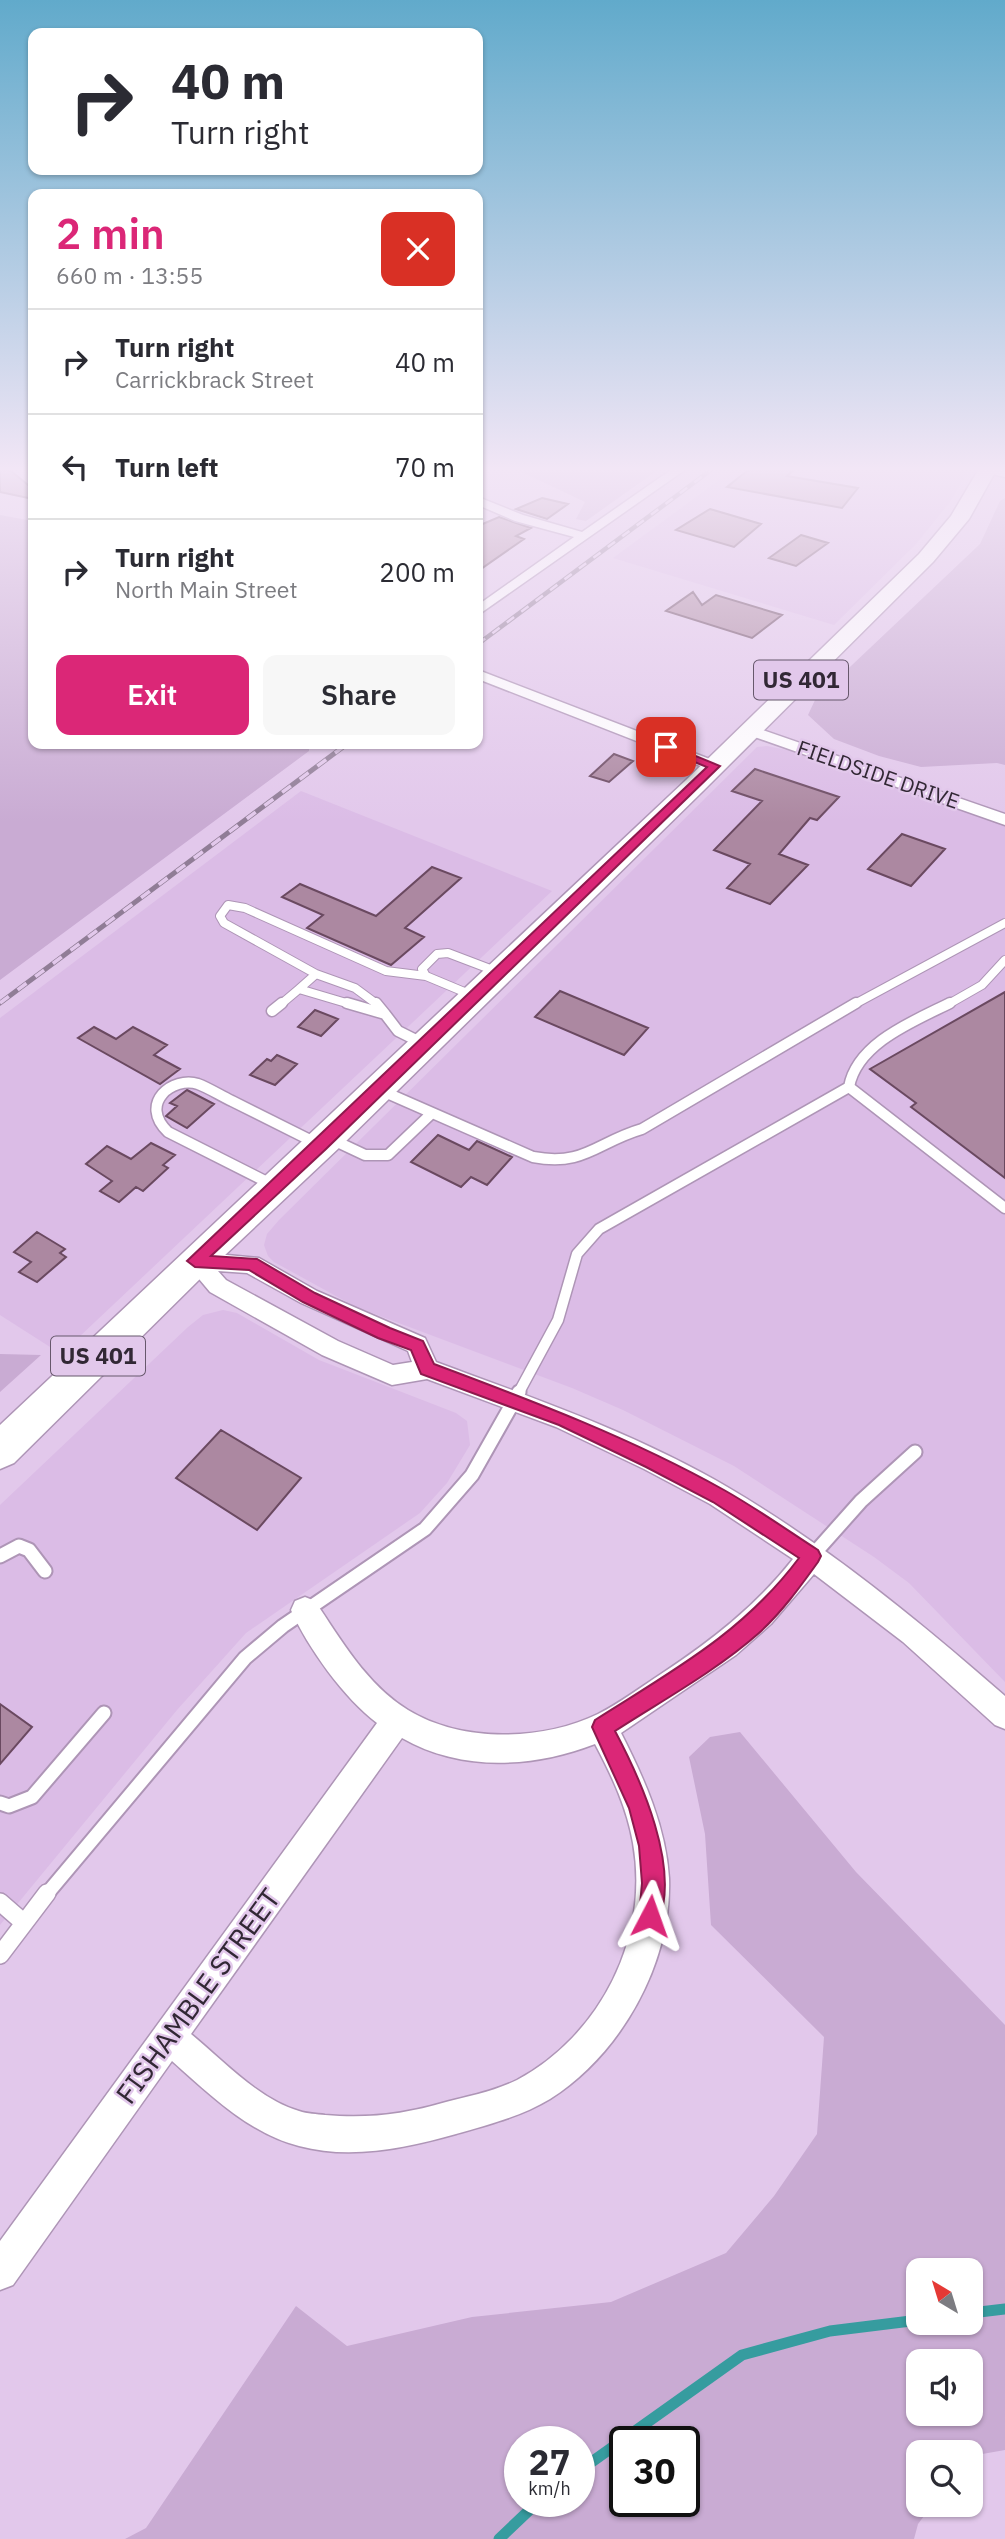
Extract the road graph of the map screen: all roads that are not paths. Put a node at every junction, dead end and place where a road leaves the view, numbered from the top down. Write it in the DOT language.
graph roads {
  1 [pos="507,585"];
  2 [pos="897,585"];
  3 [pos="483,606"];
  4 [pos="483,676"];
  5 [pos="751,731"];
  6 [pos="714,766"];
  7 [pos="1005,820"];
  8 [pos="1005,923"];
  9 [pos="1005,960"];
  10 [pos="498,972"];
  11 [pos="316,974"];
  12 [pos="426,976"];
  13 [pos="299,989"];
  14 [pos="474,996"];
  15 [pos="272,1011"];
  16 [pos="385,1014"];
  17 [pos="424,1044"];
  18 [pos="849,1087"];
  19 [pos="378,1089"];
  20 [pos="432,1114"];
  21 [pos="324,1141"];
  22 [pos="276,1186"];
  23 [pos="1005,1208"];
  24 [pos="195,1261"];
  25 [pos="427,1369"];
  26 [pos="514,1401"];
  27 [pos="0,1451"];
  28 [pos="915,1452"];
  29 [pos="0,1556"];
  30 [pos="812,1556"];
  31 [pos="45,1571"];
  32 [pos="305,1610"];
  33 [pos="104,1713"];
  34 [pos="1005,1715"];
  35 [pos="397,1720"];
  36 [pos="602,1727"];
  37 [pos="0,1803"];
  38 [pos="0,1902"];
  39 [pos="23,1922"];
  40 [pos="0,1955"];
  41 [pos="169,2038"];
  42 [pos="0,2272"];
  1 -- 3 [label="street"];
  2 -- 5 [label="highway, US 401"];
  4 -- 6 [label="street"];
  5 -- 6 [label="highway, US 401"];
  5 -- 7 [label="street, FIELDSIDE DRIVE"];
  6 -- 10 [label="highway, US 401"];
  8 -- 20 [label="lane"];
  9 -- 18 [label="lane"];
  10 -- 12 [label="lane"];
  10 -- 14 [label="highway, US 401"];
  11 -- 12 [label="lane"];
  11 -- 13 [label="lane"];
  11 -- 16 [label="lane"];
  12 -- 14 [label="lane"];
  13 -- 15 [label="lane"];
  13 -- 16 [label="lane"];
  14 -- 17 [label="highway, US 401"];
  16 -- 17 [label="lane"];
  17 -- 19 [label="highway, US 401"];
  18 -- 23 [label="lane"];
  18 -- 26 [label="lane"];
  19 -- 20 [label="lane"];
  19 -- 21 [label="highway, US 401"];
  20 -- 21 [label="lane"];
  21 -- 22 [label="highway, US 401"];
  21 -- 22 [label="lane"];
  22 -- 24 [label="highway, US 401"];
  24 -- 25 [label="street"];
  24 -- 25 [label="street"];
  24 -- 27 [label="highway, US 401"];
  25 -- 26 [label="street"];
  26 -- 30 [label="street"];
  26 -- 32 [label="lane"];
  28 -- 30 [label="lane"];
  29 -- 31 [label="lane"];
  30 -- 34 [label="street"];
  30 -- 36 [label="street"];
  32 -- 35 [label="street"];
  32 -- 39 [label="lane"];
  33 -- 37 [label="lane"];
  35 -- 36 [label="street"];
  35 -- 41 [label="street, FISHAMBLE STREET"];
  36 -- 41 [label="street"];
  38 -- 39 [label="lane"];
  39 -- 40 [label="lane"];
  41 -- 42 [label="street, FISHAMBLE STREET"];
}
